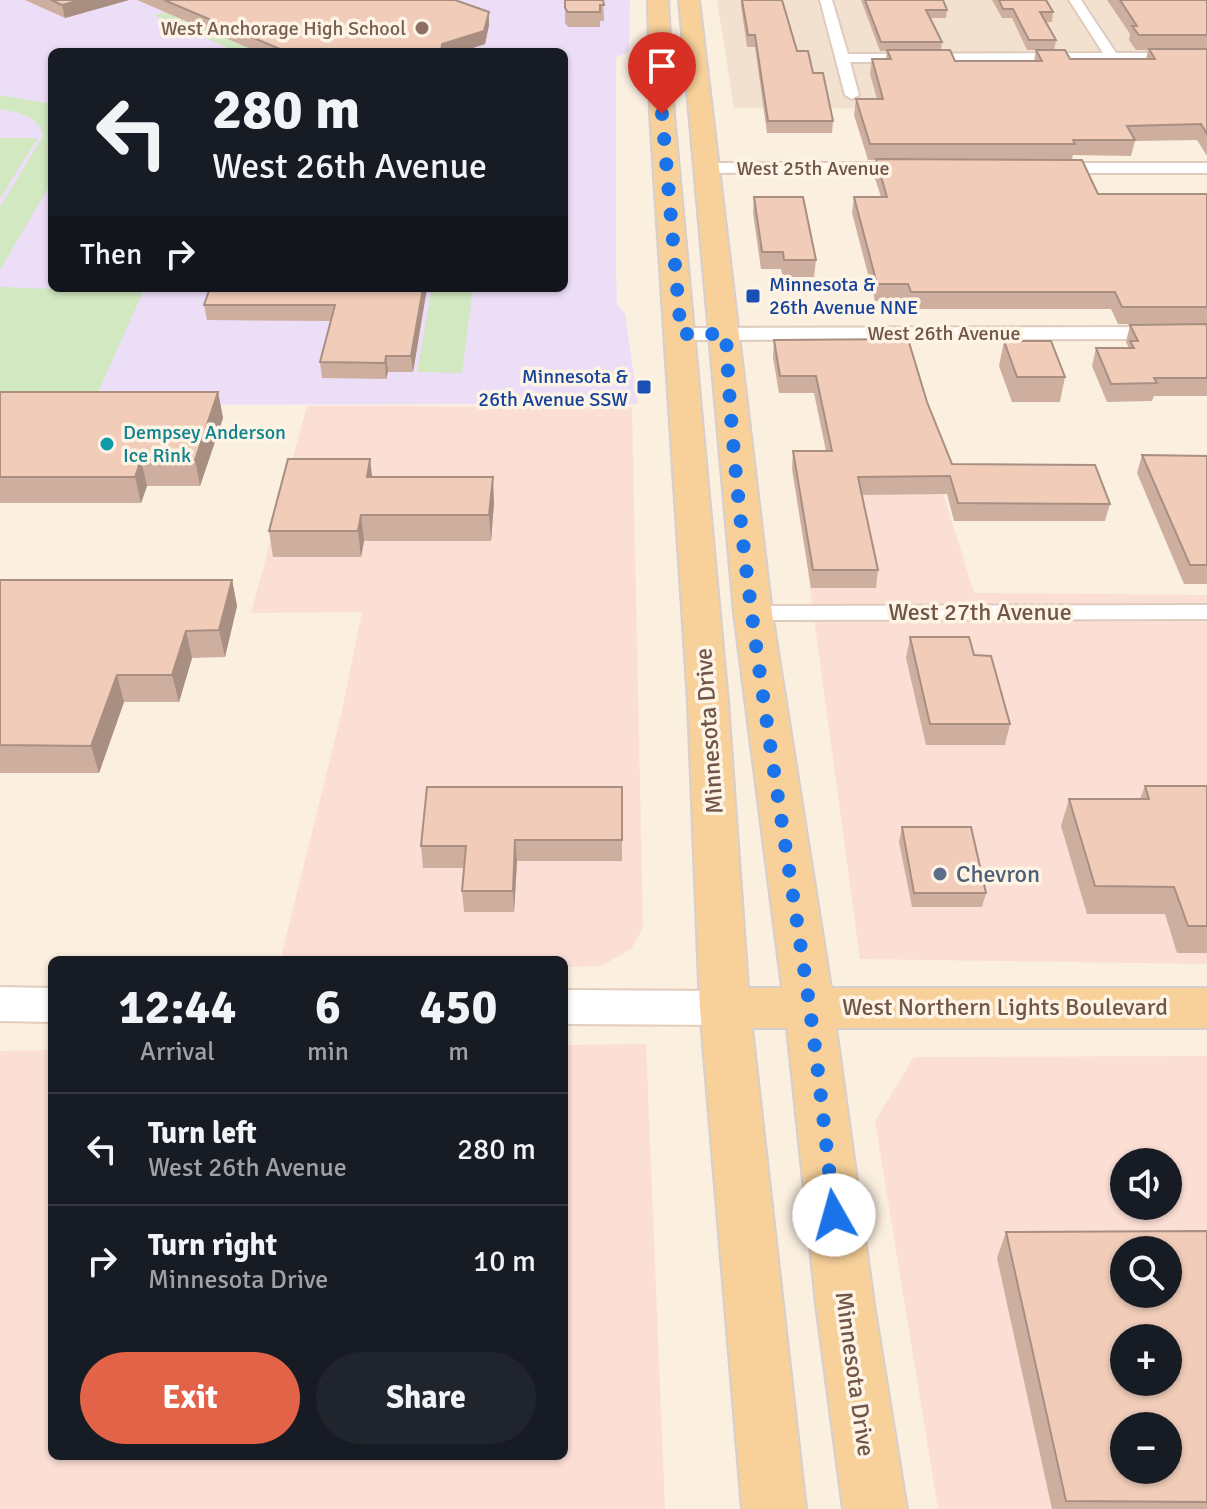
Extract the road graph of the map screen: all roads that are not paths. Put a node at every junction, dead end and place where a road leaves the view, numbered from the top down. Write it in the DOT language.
graph roads {
  1 [pos="658,0"];
  2 [pos="689,0"];
  3 [pos="826,0"];
  4 [pos="1075,0"];
  5 [pos="1112,57"];
  6 [pos="1207,57"];
  7 [pos="842,58"];
  8 [pos="852,95"];
  9 [pos="708,168"];
  10 [pos="931,168"];
  11 [pos="1039,168"];
  12 [pos="1207,168"];
  13 [pos="1207,333"];
  14 [pos="681,334"];
  15 [pos="726,334"];
  16 [pos="1207,612"];
  17 [pos="753,613"];
  18 [pos="0,1004"];
  19 [pos="48,1005"];
  20 [pos="809,1006"];
  21 [pos="568,1007"];
  22 [pos="725,1008"];
  23 [pos="1207,1008"];
  24 [pos="774,1509"];
  25 [pos="875,1509"];
  1 -- 14 [label="main road, Minnesota Drive"];
  2 -- 9 [label="main road, Minnesota Drive"];
  3 -- 7 [label="street"];
  4 -- 5 [label="street"];
  5 -- 6 [label="street"];
  5 -- 7 [label="street"];
  7 -- 8 [label="street"];
  9 -- 10 [label="street, West 25th Avenue"];
  9 -- 15 [label="main road, Minnesota Drive"];
  11 -- 12 [label="street"];
  13 -- 15 [label="street, West 26th Avenue"];
  14 -- 15 [label="street, West 26th Avenue"];
  14 -- 22 [label="main road, Minnesota Drive"];
  15 -- 17 [label="main road, Minnesota Drive"];
  16 -- 17 [label="street, West 27th Avenue"];
  17 -- 20 [label="main road, Minnesota Drive"];
  18 -- 19 [label="main road"];
  20 -- 22 [label="main road, West Northern Lights Boulevard"];
  20 -- 23 [label="main road, West Northern Lights Boulevard"];
  20 -- 25 [label="main road, Minnesota Drive"];
  21 -- 22 [label="main road, West Northern Lights Boulevard"];
  22 -- 24 [label="main road, Minnesota Drive"];
}
